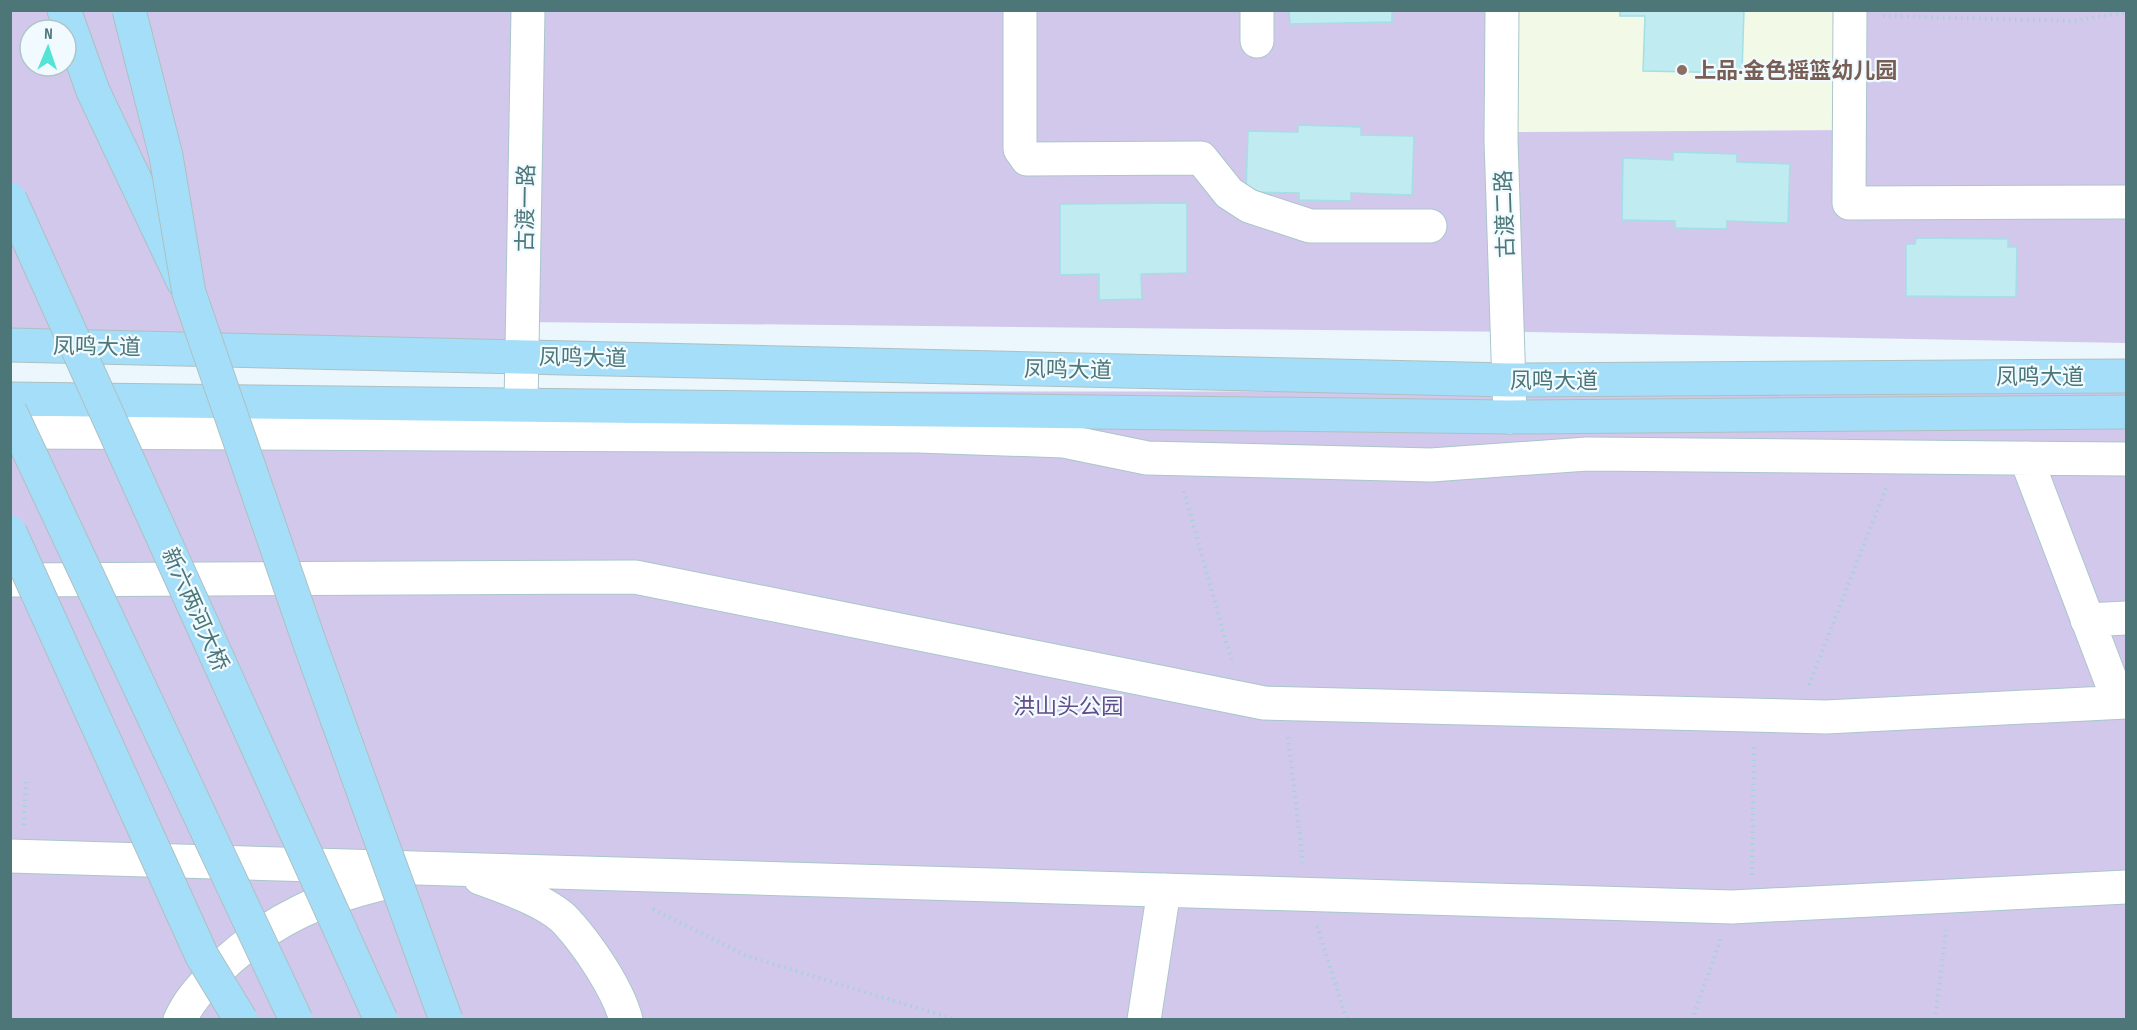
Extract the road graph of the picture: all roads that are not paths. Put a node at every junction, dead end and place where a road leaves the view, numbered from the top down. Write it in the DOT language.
graph roads {
  1 [pos="64,10"];
  2 [pos="129,10"];
  3 [pos="528,10"];
  4 [pos="1020,10"];
  5 [pos="1502,10"];
  6 [pos="1850,13"];
  7 [pos="10,199"];
  8 [pos="2127,202"];
  9 [pos="1430,226"];
  10 [pos="189,293"];
  11 [pos="10,345"];
  12 [pos="523,356"];
  13 [pos="2127,376"];
  14 [pos="1509,381"];
  15 [pos="10,399"];
  16 [pos="521,405"];
  17 [pos="10,411"];
  18 [pos="2127,412"];
  19 [pos="1510,417"];
  20 [pos="10,432"];
  21 [pos="2026,458"];
  22 [pos="2127,459"];
  23 [pos="10,532"];
  24 [pos="10,580"];
  25 [pos="2127,618"];
  26 [pos="2087,620"];
  27 [pos="2123,702"];
  28 [pos="17,856"];
  29 [pos="451,869"];
  30 [pos="2127,887"];
  31 [pos="1164,890"];
  32 [pos="180,1020"];
  33 [pos="241,1020"];
  34 [pos="296,1020"];
  35 [pos="381,1020"];
  36 [pos="446,1020"];
  37 [pos="626,1020"];
  38 [pos="1144,1020"];
  1 -- 10 [label="main road, bridge"];
  2 -- 10 [label="main road, bridge"];
  3 -- 12 [label="street, 古渡一路"];
  4 -- 9 [label="street"];
  5 -- 14 [label="street, 古渡二路"];
  6 -- 8 [label="street"];
  7 -- 35 [label="main road, 新六两河大桥, bridge"];
  10 -- 36 [label="main road, bridge"];
  11 -- 12 [label="main road, 凤鸣大道"];
  12 -- 14 [label="main road, 凤鸣大道"];
  12 -- 16 [label="street, 古渡一路"];
  13 -- 14 [label="main road, 凤鸣大道"];
  14 -- 19 [label="street, 古渡二路"];
  15 -- 16 [label="main road, 凤鸣大道"];
  16 -- 19 [label="main road, 凤鸣大道"];
  17 -- 34 [label="main road, bridge"];
  18 -- 19 [label="main road, 凤鸣大道"];
  20 -- 21 [label="street"];
  21 -- 22 [label="street"];
  21 -- 26 [label="street"];
  23 -- 33 [label="main road, bridge"];
  24 -- 27 [label="street"];
  25 -- 26 [label="street"];
  26 -- 27 [label="street"];
  28 -- 29 [label="street"];
  29 -- 31 [label="street"];
  29 -- 32 [label="street"];
  29 -- 37 [label="street"];
  30 -- 31 [label="street"];
  31 -- 38 [label="street"];
}
